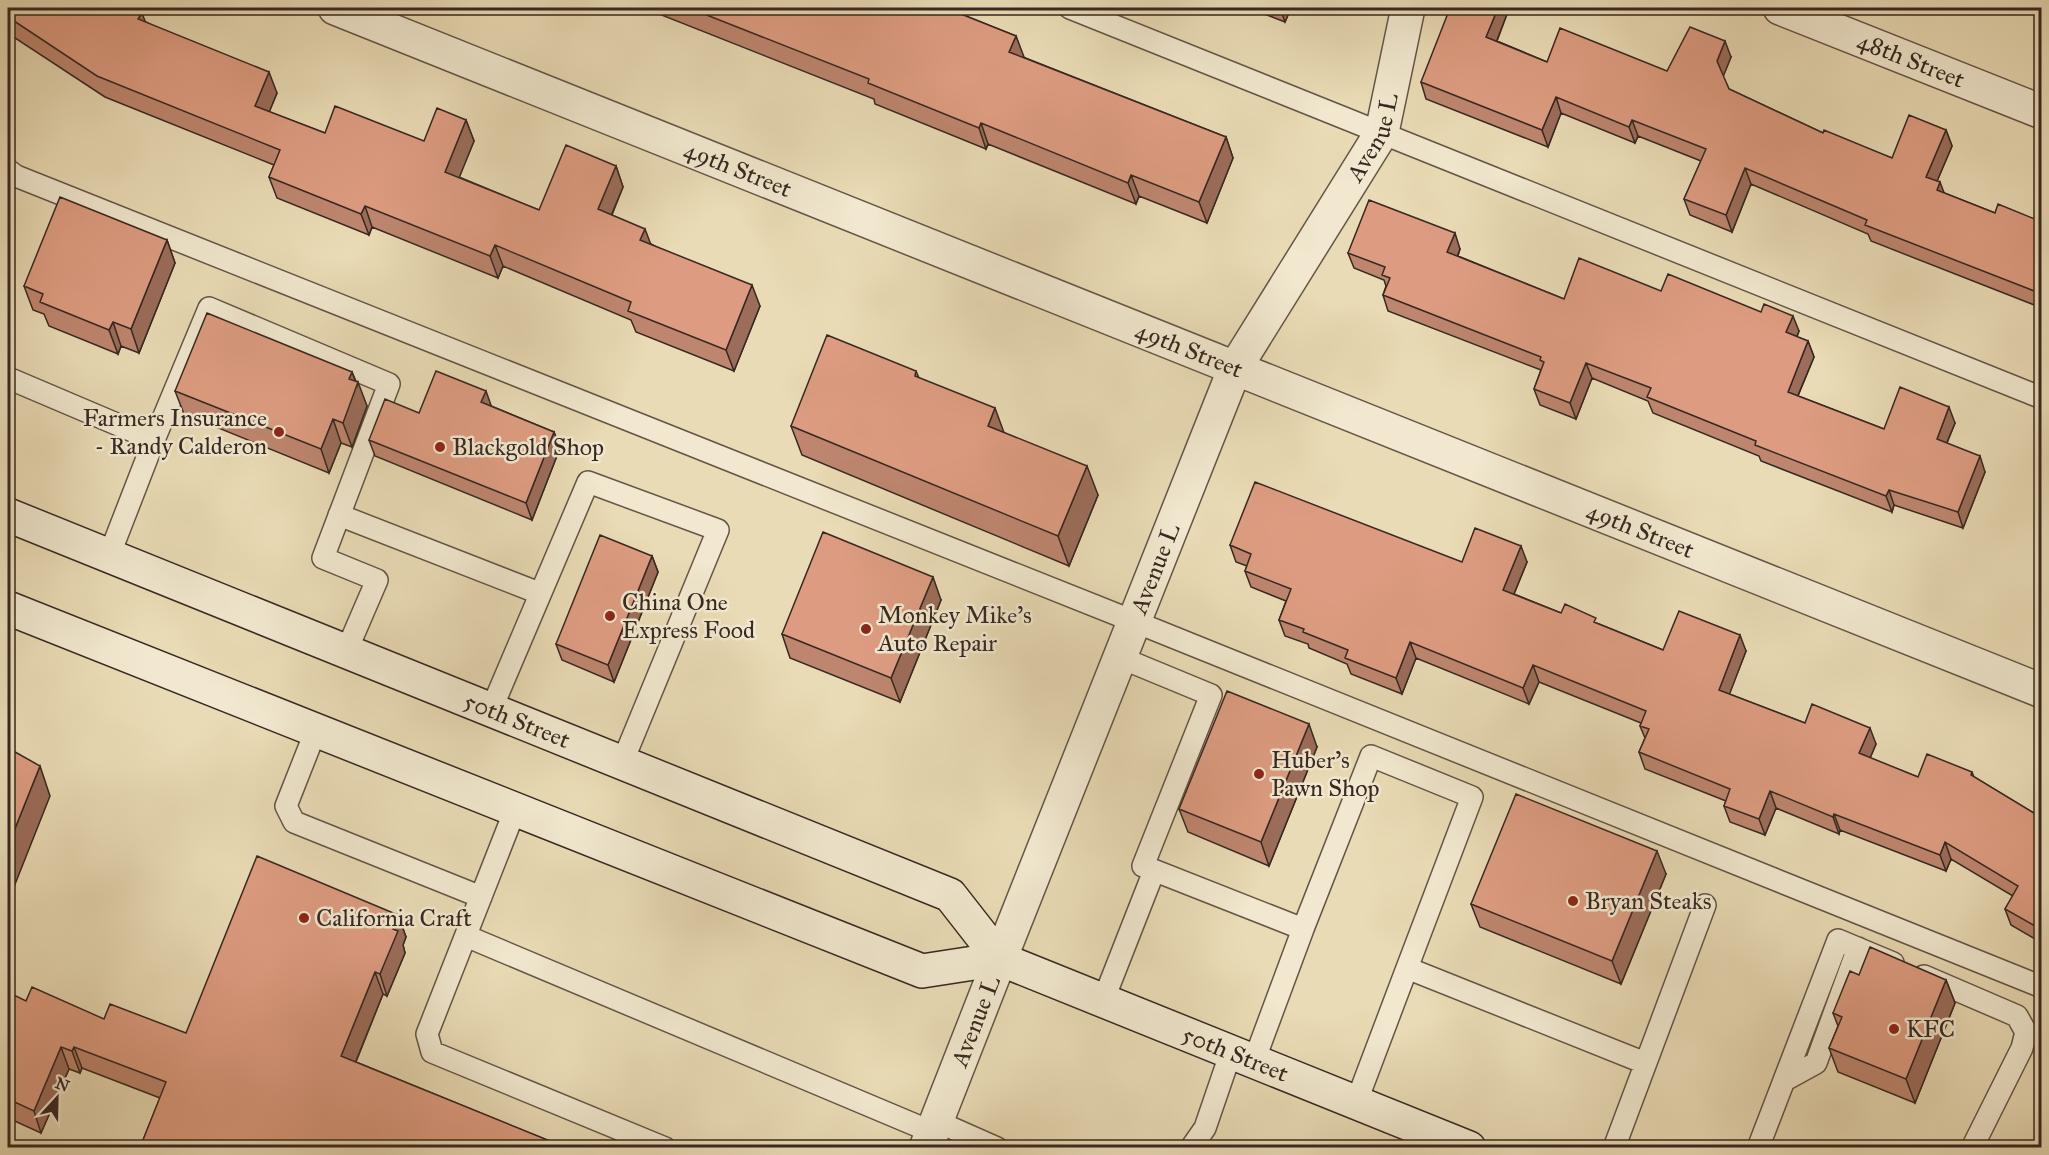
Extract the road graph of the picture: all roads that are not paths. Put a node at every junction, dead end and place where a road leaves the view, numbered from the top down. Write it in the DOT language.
graph roads {
  1 [pos="335,8"];
  2 [pos="1070,8"];
  3 [pos="1408,8"];
  4 [pos="1780,8"];
  5 [pos="2042,112"];
  6 [pos="1382,132"];
  7 [pos="8,170"];
  8 [pos="1235,368"];
  9 [pos="8,378"];
  10 [pos="2042,398"];
  11 [pos="154,440"];
  12 [pos="8,515"];
  13 [pos="339,515"];
  14 [pos="109,556"];
  15 [pos="539,593"];
  16 [pos="8,608"];
  17 [pos="1134,621"];
  18 [pos="346,652"];
  19 [pos="1119,657"];
  20 [pos="2042,691"];
  21 [pos="491,710"];
  22 [pos="316,730"];
  23 [pos="622,763"];
  24 [pos="514,810"];
  25 [pos="1154,871"];
  26 [pos="481,897"];
  27 [pos="1705,905"];
  28 [pos="1303,929"];
  29 [pos="465,936"];
  30 [pos="1000,959"];
  31 [pos="1407,968"];
  32 [pos="2042,987"];
  33 [pos="1103,1001"];
  34 [pos="1242,1056"];
  35 [pos="1645,1063"];
  36 [pos="1356,1102"];
  37 [pos="931,1133"];
  38 [pos="997,1147"];
  39 [pos="664,1148"];
  40 [pos="1191,1148"];
  41 [pos="1469,1148"];
  42 [pos="1614,1148"];
  43 [pos="1758,1148"];
  44 [pos="1972,1148"];
  1 -- 8 [label="street, 49th Street"];
  2 -- 6 [label="lane"];
  3 -- 6 [label="street, Avenue L"];
  4 -- 5 [label="street, 48th Street"];
  6 -- 8 [label="street, Avenue L"];
  6 -- 10 [label="lane"];
  7 -- 17 [label="lane"];
  8 -- 17 [label="street, Avenue L"];
  8 -- 20 [label="street, 49th Street"];
  9 -- 11 [label="lane"];
  11 -- 13 [label="lane"];
  11 -- 14 [label="lane"];
  12 -- 14 [label="street, 50th Street"];
  13 -- 15 [label="lane"];
  13 -- 18 [label="lane"];
  14 -- 18 [label="street, 50th Street"];
  15 -- 21 [label="lane"];
  15 -- 23 [label="lane"];
  16 -- 22 [label="street"];
  17 -- 19 [label="street, Avenue L"];
  17 -- 32 [label="lane"];
  18 -- 21 [label="street, 50th Street"];
  19 -- 25 [label="lane"];
  19 -- 30 [label="street, Avenue L"];
  21 -- 23 [label="street, 50th Street"];
  22 -- 24 [label="street"];
  22 -- 26 [label="lane"];
  23 -- 30 [label="street, 50th Street"];
  24 -- 26 [label="lane"];
  24 -- 30 [label="street"];
  25 -- 28 [label="lane"];
  25 -- 33 [label="lane"];
  26 -- 29 [label="lane"];
  27 -- 35 [label="lane"];
  28 -- 31 [label="lane"];
  28 -- 34 [label="lane"];
  29 -- 37 [label="lane"];
  29 -- 39 [label="lane"];
  30 -- 33 [label="street, 50th Street"];
  30 -- 37 [label="street, Avenue L"];
  31 -- 35 [label="lane"];
  31 -- 36 [label="lane"];
  33 -- 34 [label="street, 50th Street"];
  34 -- 36 [label="street, 50th Street"];
  34 -- 40 [label="lane"];
  35 -- 42 [label="lane"];
  36 -- 41 [label="street, 50th Street"];
  37 -- 38 [label="lane"];
  43 -- 44 [label="lane"];
}
